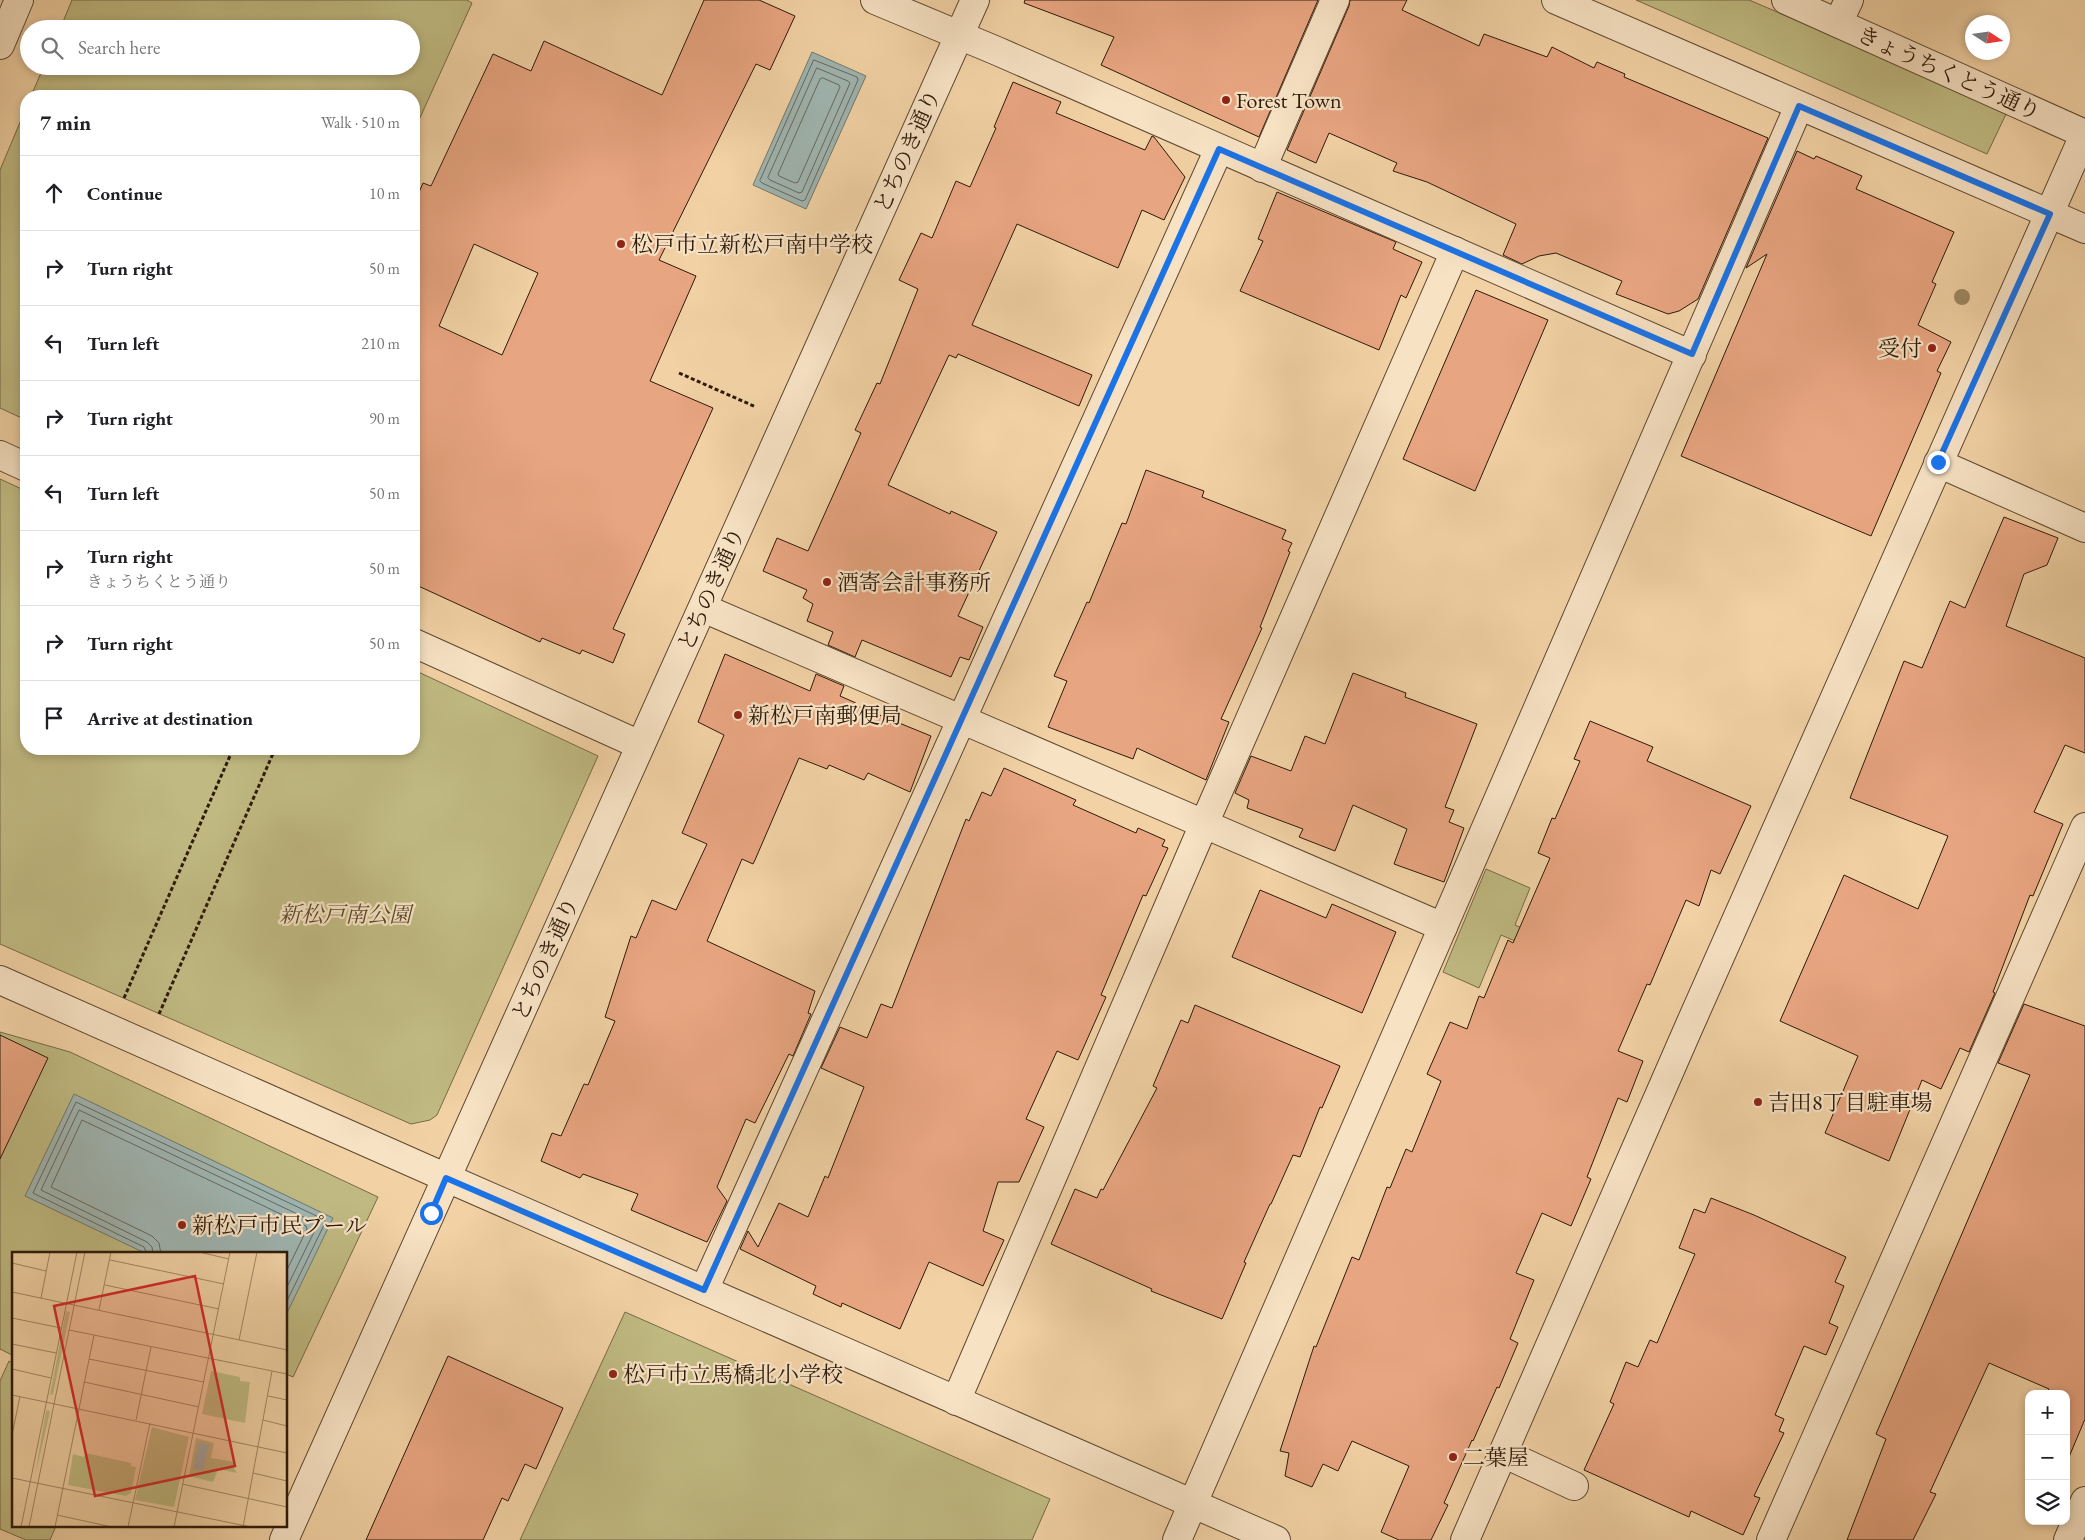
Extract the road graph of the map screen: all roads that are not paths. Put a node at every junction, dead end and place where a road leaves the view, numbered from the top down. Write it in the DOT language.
graph roads {
  1 [pos="20,0"];
  2 [pos="876,0"];
  3 [pos="975,0"];
  4 [pos="1335,0"];
  5 [pos="1556,0"];
  6 [pos="1786,0"];
  7 [pos="1843,12"];
  8 [pos="959,35"];
  9 [pos="0,45"];
  10 [pos="1799,106"];
  11 [pos="2085,134"];
  12 [pos="1219,149"];
  13 [pos="1262,168"];
  14 [pos="2050,214"];
  15 [pos="2085,229"];
  16 [pos="1455,251"];
  17 [pos="1692,354"];
  18 [pos="0,455"];
  19 [pos="1938,462"];
  20 [pos="20,464"];
  21 [pos="2085,528"];
  22 [pos="703,608"];
  23 [pos="420,646"];
  24 [pos="962,720"];
  25 [pos="640,745"];
  26 [pos="1204,824"];
  27 [pos="2085,827"];
  28 [pos="1443,927"];
  29 [pos="0,980"];
  30 [pos="446,1178"];
  31 [pos="704,1290"];
  32 [pos="956,1402"];
  33 [pos="1503,1454"];
  34 [pos="1574,1486"];
  35 [pos="2085,1501"];
  36 [pos="1192,1504"];
  37 [pos="284,1540"];
  38 [pos="1177,1540"];
  39 [pos="1276,1540"];
  40 [pos="1465,1540"];
  41 [pos="1771,1540"];
  42 [pos="2068,1540"];
  1 -- 9 [label="street"];
  2 -- 8 [label="street"];
  3 -- 8 [label="street, とちのき通り"];
  4 -- 13 [label="street"];
  5 -- 10 [label="street"];
  6 -- 7 [label="street, きょうちくとう通り"];
  7 -- 11 [label="street, きょうちくとう通り"];
  8 -- 12 [label="street"];
  8 -- 22 [label="street, とちのき通り"];
  10 -- 14 [label="street"];
  10 -- 17 [label="street"];
  11 -- 14 [label="street"];
  12 -- 13 [label="street"];
  12 -- 24 [label="street"];
  13 -- 16 [label="street"];
  14 -- 15 [label="street"];
  14 -- 19 [label="street"];
  16 -- 17 [label="street"];
  16 -- 26 [label="street"];
  17 -- 28 [label="street"];
  18 -- 20 [label="street"];
  19 -- 21 [label="street"];
  19 -- 33 [label="street"];
  22 -- 24 [label="street"];
  22 -- 25 [label="street, とちのき通り"];
  23 -- 25 [label="street"];
  24 -- 26 [label="street"];
  24 -- 31 [label="street"];
  25 -- 30 [label="street, とちのき通り"];
  26 -- 28 [label="street"];
  26 -- 32 [label="street"];
  27 -- 41 [label="street"];
  28 -- 36 [label="street"];
  29 -- 30 [label="street"];
  30 -- 31 [label="street"];
  30 -- 37 [label="street, とちのき通り"];
  31 -- 32 [label="street"];
  32 -- 36 [label="street"];
  33 -- 34 [label="street"];
  33 -- 40 [label="street"];
  35 -- 42 [label="street"];
  36 -- 38 [label="street"];
  36 -- 39 [label="street"];
}
